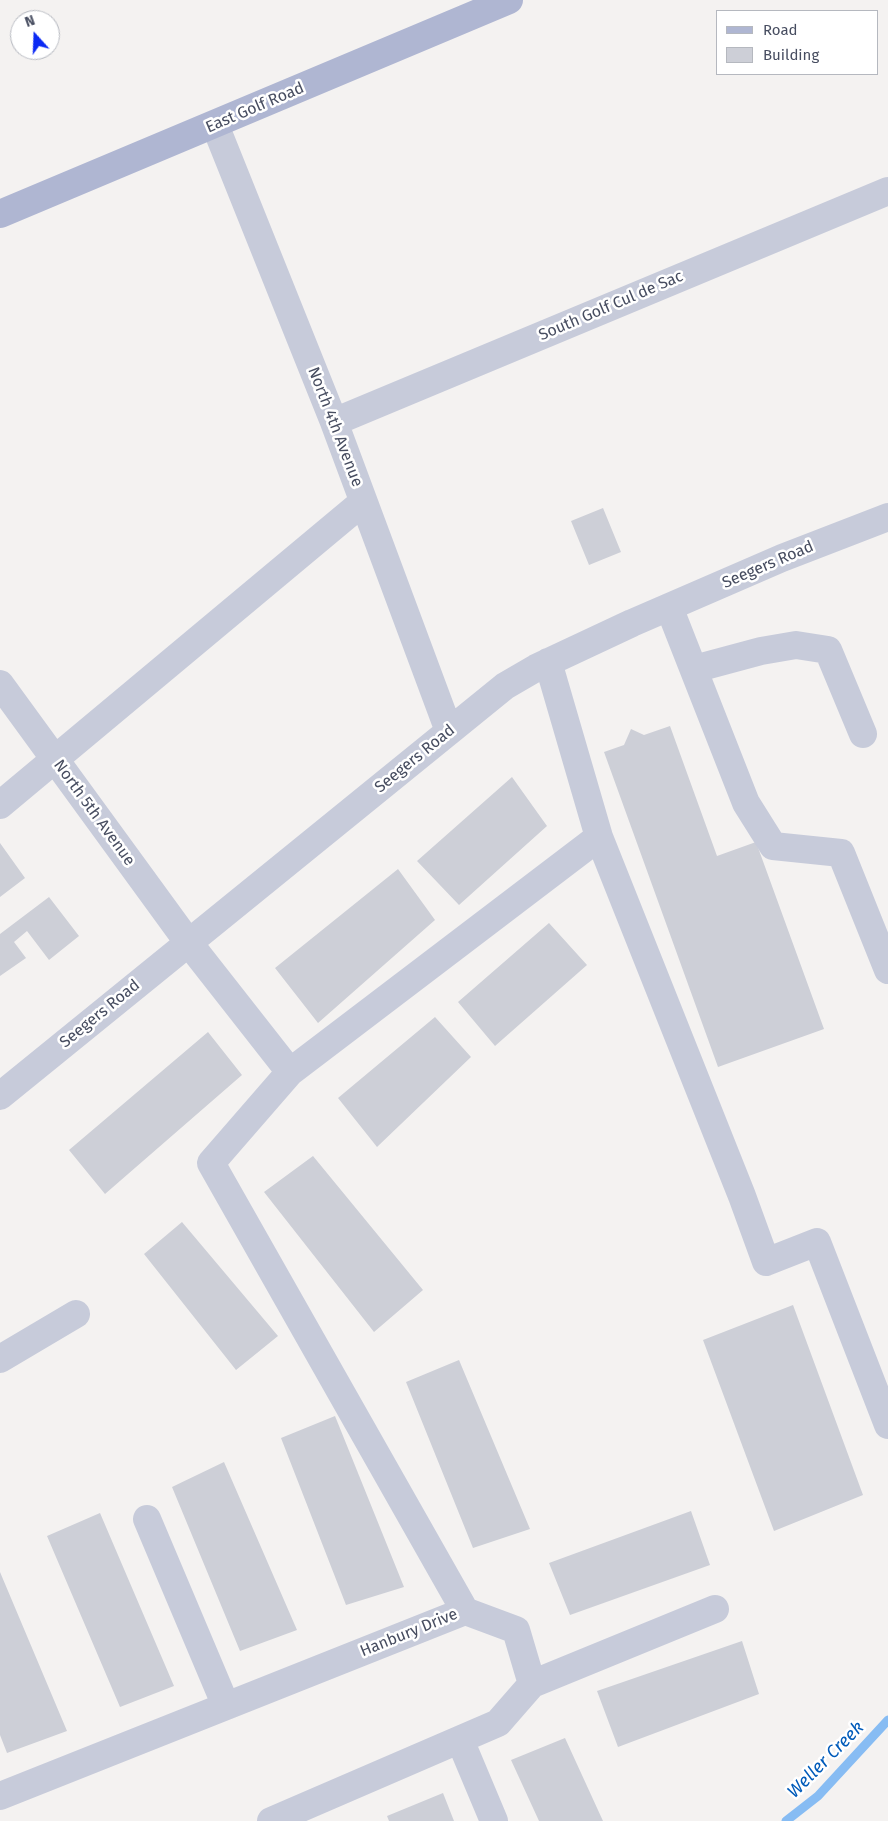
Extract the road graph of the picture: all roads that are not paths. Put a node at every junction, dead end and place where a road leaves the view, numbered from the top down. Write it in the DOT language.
graph roads {
  1 [pos="509,0"];
  2 [pos="215,125"];
  3 [pos="888,190"];
  4 [pos="0,214"];
  5 [pos="334,422"];
  6 [pos="363,502"];
  7 [pos="888,517"];
  8 [pos="669,607"];
  9 [pos="548,662"];
  10 [pos="694,669"];
  11 [pos="0,684"];
  12 [pos="449,731"];
  13 [pos="863,734"];
  14 [pos="55,760"];
  15 [pos="0,805"];
  16 [pos="599,837"];
  17 [pos="188,942"];
  18 [pos="888,970"];
  19 [pos="290,1072"];
  20 [pos="0,1096"];
  21 [pos="76,1314"];
  22 [pos="0,1359"];
  23 [pos="888,1425"];
  24 [pos="147,1519"];
  25 [pos="715,1609"];
  26 [pos="466,1611"];
  27 [pos="532,1684"];
  28 [pos="226,1706"];
  29 [pos="460,1740"];
  30 [pos="0,1796"];
  31 [pos="271,1821"];
  32 [pos="494,1821"];
  1 -- 2 [label="main road, East Golf Road"];
  2 -- 4 [label="main road, East Golf Road"];
  2 -- 5 [label="street, North 4th Avenue"];
  3 -- 5 [label="street, South Golf Cul de Sac"];
  5 -- 6 [label="street, North 4th Avenue"];
  6 -- 12 [label="street, North 4th Avenue"];
  6 -- 14 [label="street"];
  7 -- 8 [label="street, Seegers Road"];
  8 -- 9 [label="street, Seegers Road"];
  8 -- 10 [label="street"];
  9 -- 12 [label="street, Seegers Road"];
  9 -- 16 [label="street"];
  10 -- 13 [label="street"];
  10 -- 18 [label="street"];
  11 -- 14 [label="street, North 5th Avenue"];
  12 -- 17 [label="street, Seegers Road"];
  14 -- 15 [label="street"];
  14 -- 17 [label="street, North 5th Avenue"];
  16 -- 19 [label="street"];
  16 -- 23 [label="street"];
  17 -- 19 [label="street, North 5th Avenue"];
  17 -- 20 [label="street, Seegers Road"];
  19 -- 26 [label="street"];
  21 -- 22 [label="street"];
  24 -- 28 [label="street"];
  25 -- 27 [label="street"];
  26 -- 27 [label="street, Hanbury Drive"];
  26 -- 28 [label="street, Hanbury Drive"];
  27 -- 29 [label="street"];
  28 -- 30 [label="street, Hanbury Drive"];
  29 -- 31 [label="street"];
  29 -- 32 [label="street"];
}
